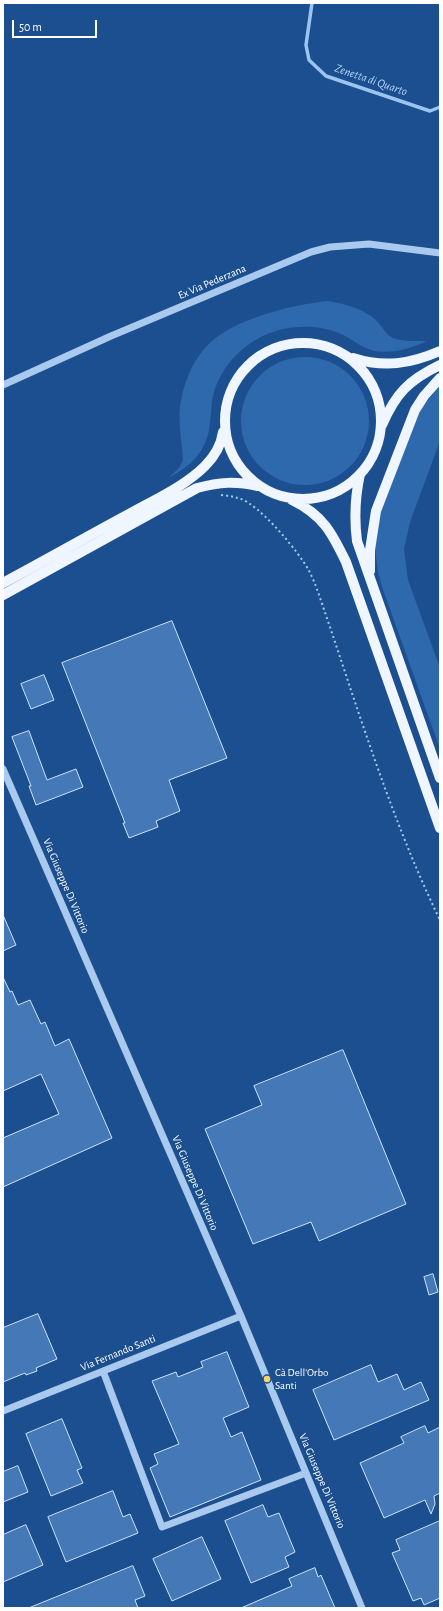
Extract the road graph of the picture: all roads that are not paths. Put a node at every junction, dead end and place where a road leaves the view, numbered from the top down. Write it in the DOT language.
graph roads {
  1 [pos="440,253"];
  2 [pos="440,351"];
  3 [pos="350,358"];
  4 [pos="440,365"];
  5 [pos="440,378"];
  6 [pos="3,385"];
  7 [pos="224,424"];
  8 [pos="381,426"];
  9 [pos="360,474"];
  10 [pos="260,486"];
  11 [pos="285,497"];
  12 [pos="370,579"];
  13 [pos="3,583"];
  14 [pos="3,596"];
  15 [pos="3,768"];
  16 [pos="440,778"];
  17 [pos="440,828"];
  18 [pos="241,1316"];
  19 [pos="103,1371"];
  20 [pos="3,1411"];
  21 [pos="306,1473"];
  22 [pos="362,1608"];
  1 -- 6 [label="street, Ex Via Pederzana"];
  2 -- 3 [label="main road"];
  3 -- 7 [label="main road"];
  3 -- 8 [label="main road"];
  4 -- 8 [label="main road"];
  5 -- 12 [label="main road"];
  7 -- 10 [label="main road"];
  7 -- 13 [label="main road"];
  8 -- 9 [label="main road"];
  9 -- 11 [label="main road"];
  9 -- 12 [label="main road"];
  10 -- 11 [label="main road"];
  10 -- 14 [label="main road"];
  11 -- 17 [label="main road"];
  12 -- 16 [label="main road"];
  15 -- 18 [label="street, Via Giuseppe Di Vittorio"];
  18 -- 19 [label="street, Via Fernando Santi"];
  18 -- 21 [label="street, Via Giuseppe Di Vittorio"];
  19 -- 20 [label="street, Via Fernando Santi"];
  19 -- 21 [label="street"];
  21 -- 22 [label="street, Via Giuseppe Di Vittorio"];
}
